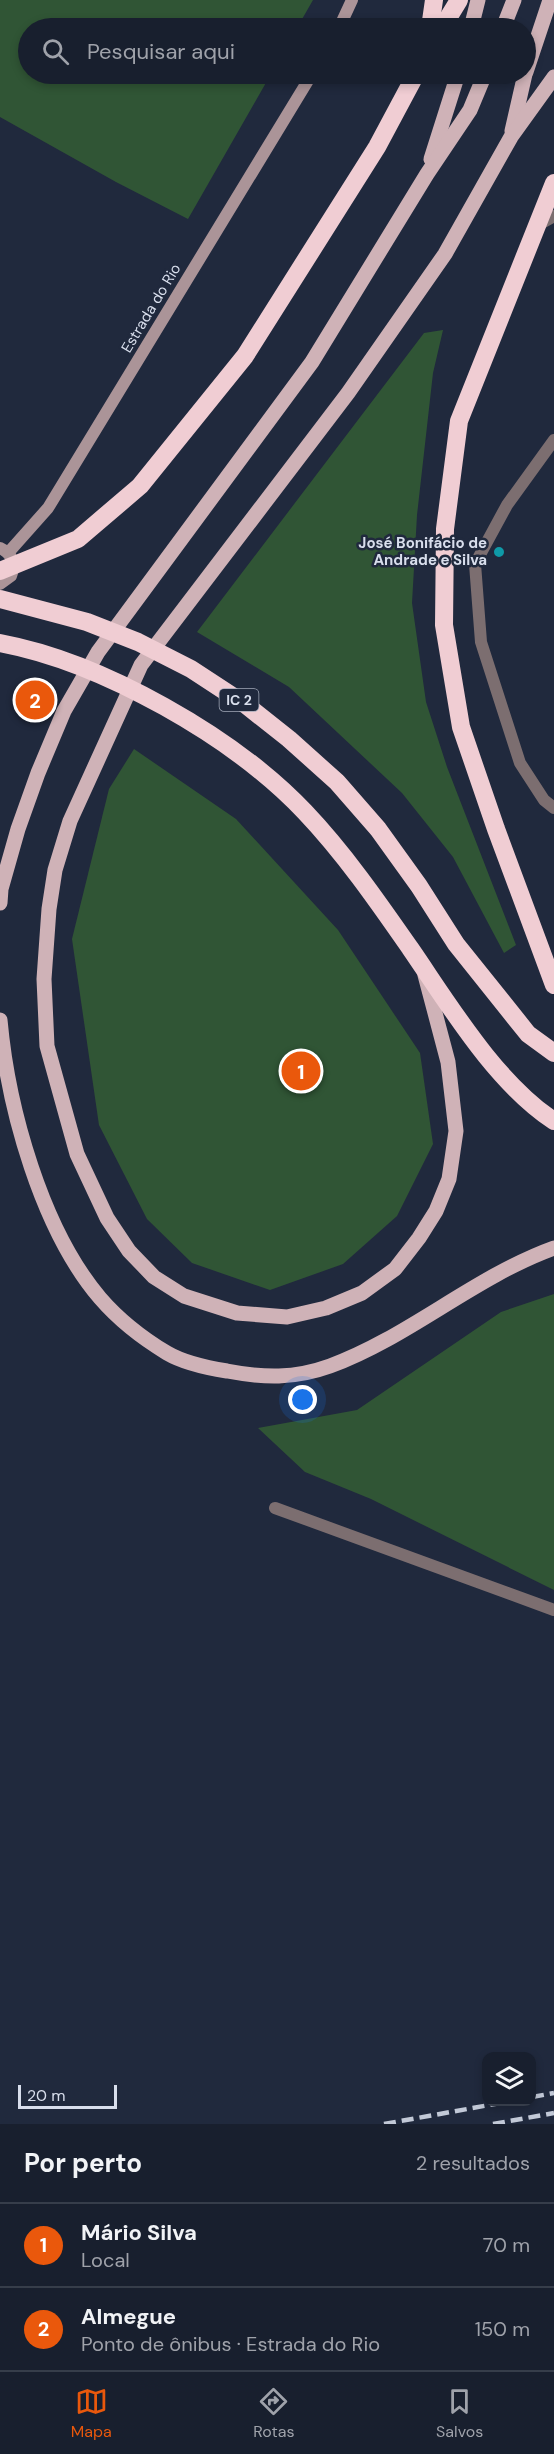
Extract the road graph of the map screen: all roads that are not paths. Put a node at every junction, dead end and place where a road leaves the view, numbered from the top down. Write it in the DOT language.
graph roads {
  1 [pos="352,0"];
  2 [pos="434,0"];
  3 [pos="459,0"];
  4 [pos="478,0"];
  5 [pos="514,0"];
  6 [pos="550,0"];
  7 [pos="344,18"];
  8 [pos="431,18"];
  9 [pos="448,18"];
  10 [pos="474,18"];
  11 [pos="507,18"];
  12 [pos="536,41"];
  13 [pos="554,77"];
  14 [pos="306,84"];
  15 [pos="411,84"];
  16 [pos="455,84"];
  17 [pos="481,84"];
  18 [pos="523,84"];
  19 [pos="511,137"];
  20 [pos="427,174"];
  21 [pos="554,183"];
  22 [pos="546,220"];
  23 [pos="554,440"];
  24 [pos="4,551"];
  25 [pos="0,571"];
  26 [pos="0,584"];
  27 [pos="0,599"];
  28 [pos="0,643"];
  29 [pos="554,808"];
  30 [pos="0,903"];
  31 [pos="422,966"];
  32 [pos="554,985"];
  33 [pos="0,1020"];
  34 [pos="554,1053"];
  35 [pos="554,1121"];
  36 [pos="554,1248"];
  37 [pos="275,1508"];
  38 [pos="554,1610"];
  1 -- 7 [label="street"];
  2 -- 8 [label="highway"];
  3 -- 9 [label="highway"];
  4 -- 10 [label="main road"];
  5 -- 11 [label="main road"];
  6 -- 12 [label="main road"];
  13 -- 19 [label="main road"];
  14 -- 24 [label="street, Estrada do Rio"];
  15 -- 25 [label="highway"];
  16 -- 20 [label="main road"];
  17 -- 20 [label="main road"];
  18 -- 19 [label="main road"];
  19 -- 31 [label="main road"];
  20 -- 30 [label="main road"];
  21 -- 22 [label="highway"];
  22 -- 32 [label="highway"];
  23 -- 29 [label="street"];
  24 -- 26 [label="street, Estrada do Rio"];
  27 -- 34 [label="highway, IC 2"];
  28 -- 31 [label="highway"];
  31 -- 35 [label="highway"];
  33 -- 36 [label="main road"];
  37 -- 38 [label="street"];
}
